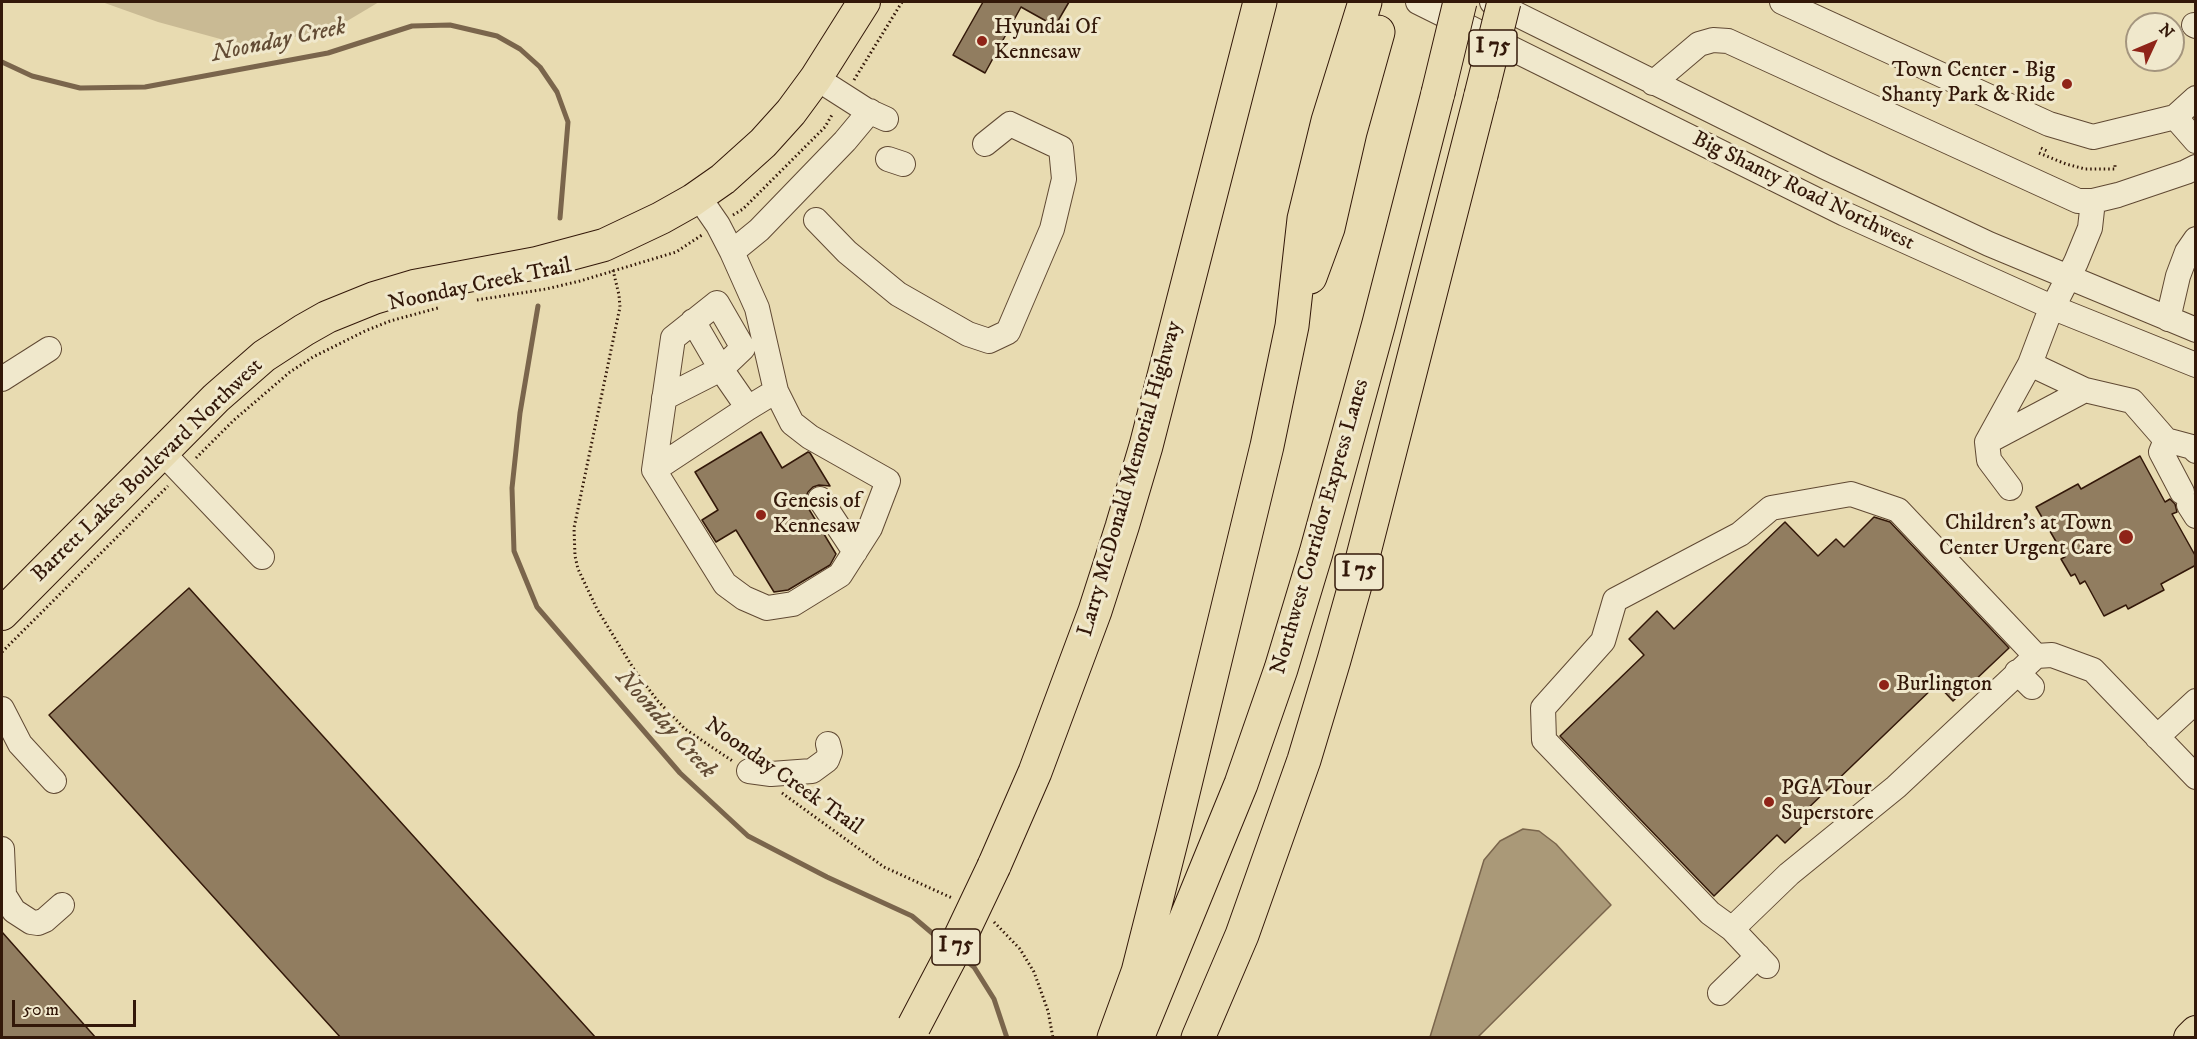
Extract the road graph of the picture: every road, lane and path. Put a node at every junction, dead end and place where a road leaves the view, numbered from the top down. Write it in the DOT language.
graph roads {
  1 [pos="864,2"];
  2 [pos="1260,2"];
  3 [pos="1365,2"];
  4 [pos="1387,2"];
  5 [pos="1418,2"];
  6 [pos="1460,2"];
  7 [pos="1492,2"];
  8 [pos="1504,2"];
  9 [pos="1782,2"];
  10 [pos="816,78"];
  11 [pos="1653,83"];
  12 [pos="2196,98"];
  13 [pos="2175,117"];
  14 [pos="2196,141"];
  15 [pos="985,144"];
  16 [pos="2049,152"];
  17 [pos="2115,164"];
  18 [pos="2196,167"];
  19 [pos="698,196"];
  20 [pos="2093,201"];
  21 [pos="816,220"];
  22 [pos="2196,239"];
  23 [pos="732,252"];
  24 [pos="608,257"];
  25 [pos="2068,277"];
  26 [pos="477,300"];
  27 [pos="445,306"];
  28 [pos="2054,308"];
  29 [pos="2168,319"];
  30 [pos="1292,326"];
  31 [pos="2196,330"];
  32 [pos="49,349"];
  33 [pos="2030,364"];
  34 [pos="2196,366"];
  35 [pos="721,369"];
  36 [pos="2,379"];
  37 [pos="2085,390"];
  38 [pos="776,391"];
  39 [pos="664,398"];
  40 [pos="748,408"];
  41 [pos="2166,440"];
  42 [pos="212,442"];
  43 [pos="1987,442"];
  44 [pos="2196,451"];
  45 [pos="162,452"];
  46 [pos="654,470"];
  47 [pos="2010,488"];
  48 [pos="161,493"];
  49 [pos="820,500"];
  50 [pos="2189,504"];
  51 [pos="855,552"];
  52 [pos="262,557"];
  53 [pos="2,614"];
  54 [pos="2,652"];
  55 [pos="2036,656"];
  56 [pos="2196,700"];
  57 [pos="2,709"];
  58 [pos="2157,737"];
  59 [pos="828,744"];
  60 [pos="749,771"];
  61 [pos="2196,777"];
  62 [pos="54,781"];
  63 [pos="780,792"];
  64 [pos="2,849"];
  65 [pos="953,898"];
  66 [pos="62,905"];
  67 [pos="993,922"];
  68 [pos="1732,929"];
  69 [pos="1720,993"];
  70 [pos="911,1032"];
  71 [pos="2196,1032"];
  72 [pos="1053,1038"];
  73 [pos="1114,1038"];
  74 [pos="1137,1038"];
  75 [pos="1198,1038"];
  76 [pos="2190,1038"];
  1 -- 10 [label="main road, Barrett Lakes Boulevard Northwest"];
  2 -- 70 [label="highway, Larry McDonald Memorial Highway / I 75, bridge"];
  3 -- 30 [label="highway"];
  4 -- 30 [label="highway"];
  5 -- 28 [label="street, Big Shanty Road Northwest"];
  6 -- 74 [label="highway, Northwest Corridor Express Lanes, bridge"];
  7 -- 11 [label="street, Big Shanty Road Northwest"];
  8 -- 75 [label="highway, I 75, bridge"];
  9 -- 13 [label="street"];
  10 -- 19 [label="main road, Barrett Lakes Boulevard Northwest"];
  10 -- 23 [label="street"];
  11 -- 20 [label="street"];
  11 -- 25 [label="street, Big Shanty Road Northwest"];
  12 -- 13 [label="street"];
  13 -- 14 [label="street"];
  15 -- 21 [label="street"];
  16 -- 17 [label="path"];
  18 -- 20 [label="street"];
  19 -- 23 [label="street"];
  19 -- 24 [label="main road, Barrett Lakes Boulevard Northwest"];
  20 -- 25 [label="street"];
  22 -- 29 [label="street"];
  23 -- 38 [label="street"];
  24 -- 26 [label="path, Noonday Creek Trail"];
  24 -- 45 [label="main road, Barrett Lakes Boulevard Northwest"];
  24 -- 60 [label="path, Noonday Creek Trail"];
  25 -- 28 [label="street"];
  25 -- 29 [label="street, Big Shanty Road Northwest"];
  27 -- 42 [label="path, Noonday Creek Trail"];
  28 -- 33 [label="street"];
  28 -- 34 [label="street, Big Shanty Road Northwest"];
  29 -- 31 [label="street, Big Shanty Road Northwest"];
  30 -- 73 [label="highway"];
  32 -- 36 [label="street"];
  33 -- 37 [label="street"];
  33 -- 43 [label="street"];
  35 -- 39 [label="street"];
  35 -- 39 [label="street"];
  35 -- 40 [label="street"];
  37 -- 41 [label="street"];
  37 -- 43 [label="street"];
  38 -- 40 [label="street"];
  38 -- 51 [label="street"];
  39 -- 46 [label="street"];
  40 -- 46 [label="street"];
  41 -- 44 [label="street"];
  41 -- 50 [label="street"];
  43 -- 47 [label="street"];
  45 -- 52 [label="street"];
  45 -- 53 [label="main road, Barrett Lakes Boulevard Northwest"];
  46 -- 51 [label="street"];
  48 -- 54 [label="path"];
  49 -- 51 [label="street"];
  55 -- 58 [label="street"];
  55 -- 68 [label="street"];
  55 -- 68 [label="street"];
  56 -- 58 [label="street"];
  57 -- 62 [label="street"];
  58 -- 61 [label="street"];
  59 -- 60 [label="street"];
  63 -- 65 [label="path, Noonday Creek Trail"];
  64 -- 66 [label="street"];
  67 -- 72 [label="path"];
  68 -- 69 [label="street"];
  71 -- 76 [label="main road"];
}
